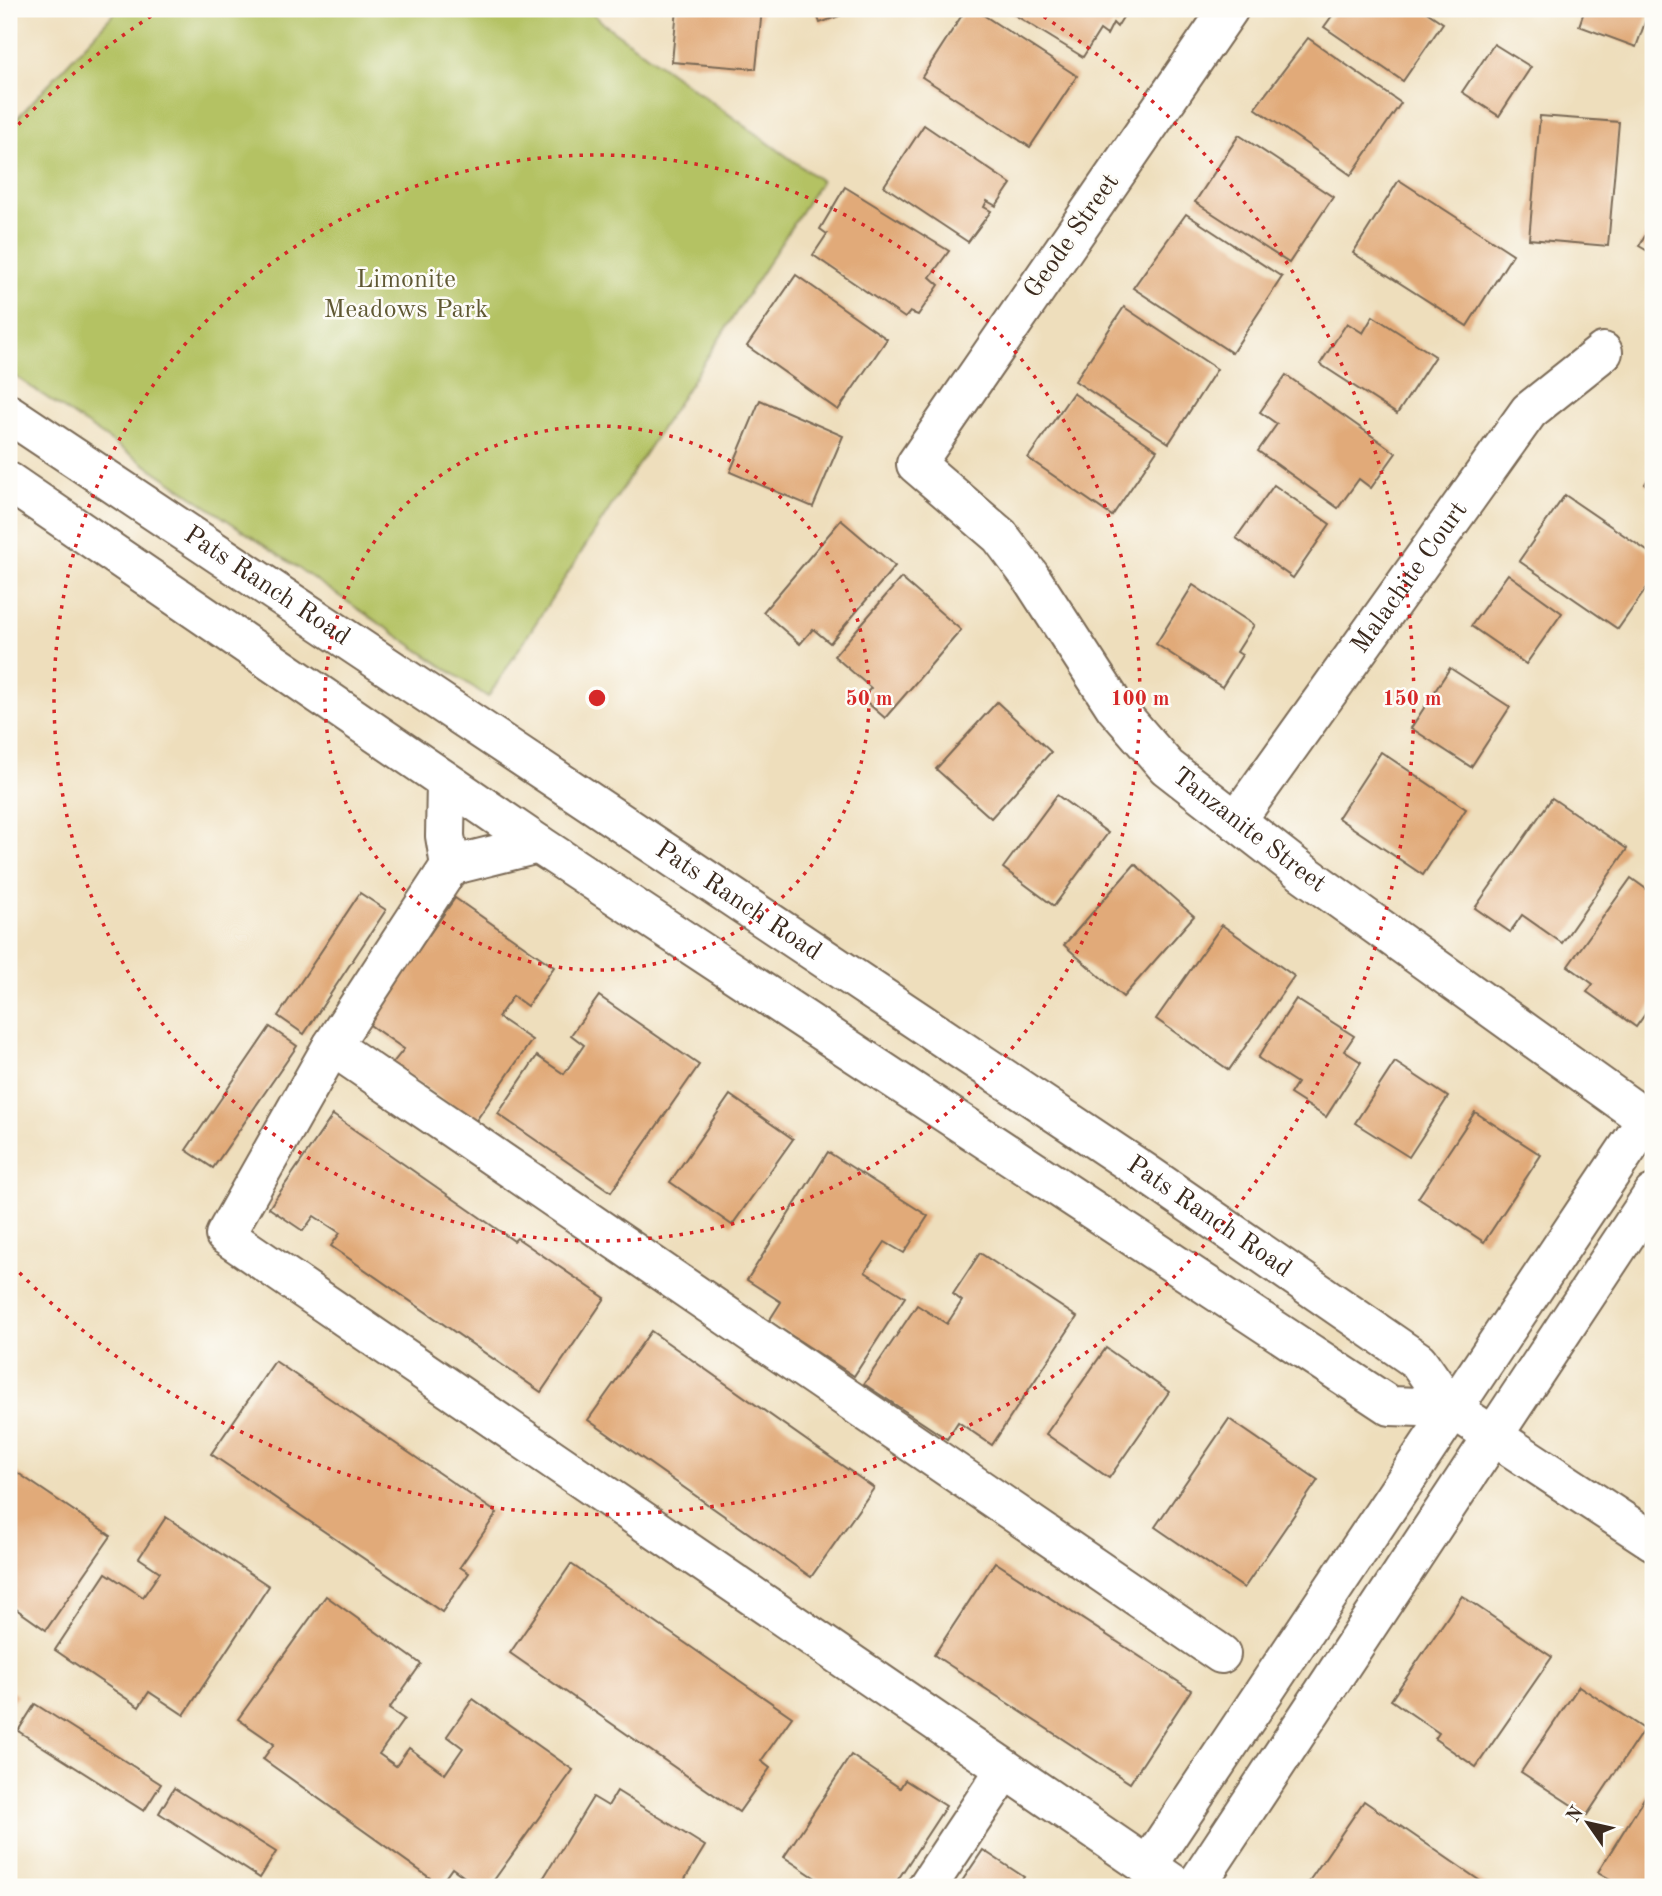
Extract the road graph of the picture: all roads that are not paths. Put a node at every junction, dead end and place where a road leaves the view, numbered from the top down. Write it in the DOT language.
graph roads {
  1 [pos="1229,9"];
  2 [pos="1603,352"];
  3 [pos="9,414"];
  4 [pos="916,464"];
  5 [pos="9,482"];
  6 [pos="446,782"];
  7 [pos="1236,821"];
  8 [pos="538,844"];
  9 [pos="450,866"];
  10 [pos="332,1046"];
  11 [pos="1650,1121"];
  12 [pos="1653,1194"];
  13 [pos="1451,1408"];
  14 [pos="1492,1434"];
  15 [pos="1653,1541"];
  16 [pos="1221,1654"];
  17 [pos="1264,1690"];
  18 [pos="1306,1718"];
  19 [pos="1004,1769"];
  20 [pos="1162,1877"];
  21 [pos="927,1887"];
  22 [pos="1195,1887"];
  1 -- 4 [label="street, Geode Street"];
  2 -- 7 [label="street, Malachite Court"];
  3 -- 13 [label="street, Pats Ranch Road"];
  4 -- 7 [label="street, Tanzanite Street"];
  5 -- 6 [label="street"];
  6 -- 8 [label="street"];
  6 -- 9 [label="street"];
  7 -- 11 [label="street, Tanzanite Street"];
  8 -- 9 [label="street"];
  8 -- 13 [label="street"];
  9 -- 10 [label="street"];
  10 -- 16 [label="street"];
  10 -- 19 [label="street"];
  11 -- 13 [label="street"];
  12 -- 14 [label="street"];
  13 -- 14 [label="street, Pats Ranch Road"];
  13 -- 17 [label="street"];
  14 -- 15 [label="street, Pats Ranch Road"];
  14 -- 18 [label="street"];
  17 -- 18 [label="street"];
  17 -- 20 [label="street"];
  18 -- 22 [label="street"];
  19 -- 20 [label="street"];
  19 -- 21 [label="street"];
}
